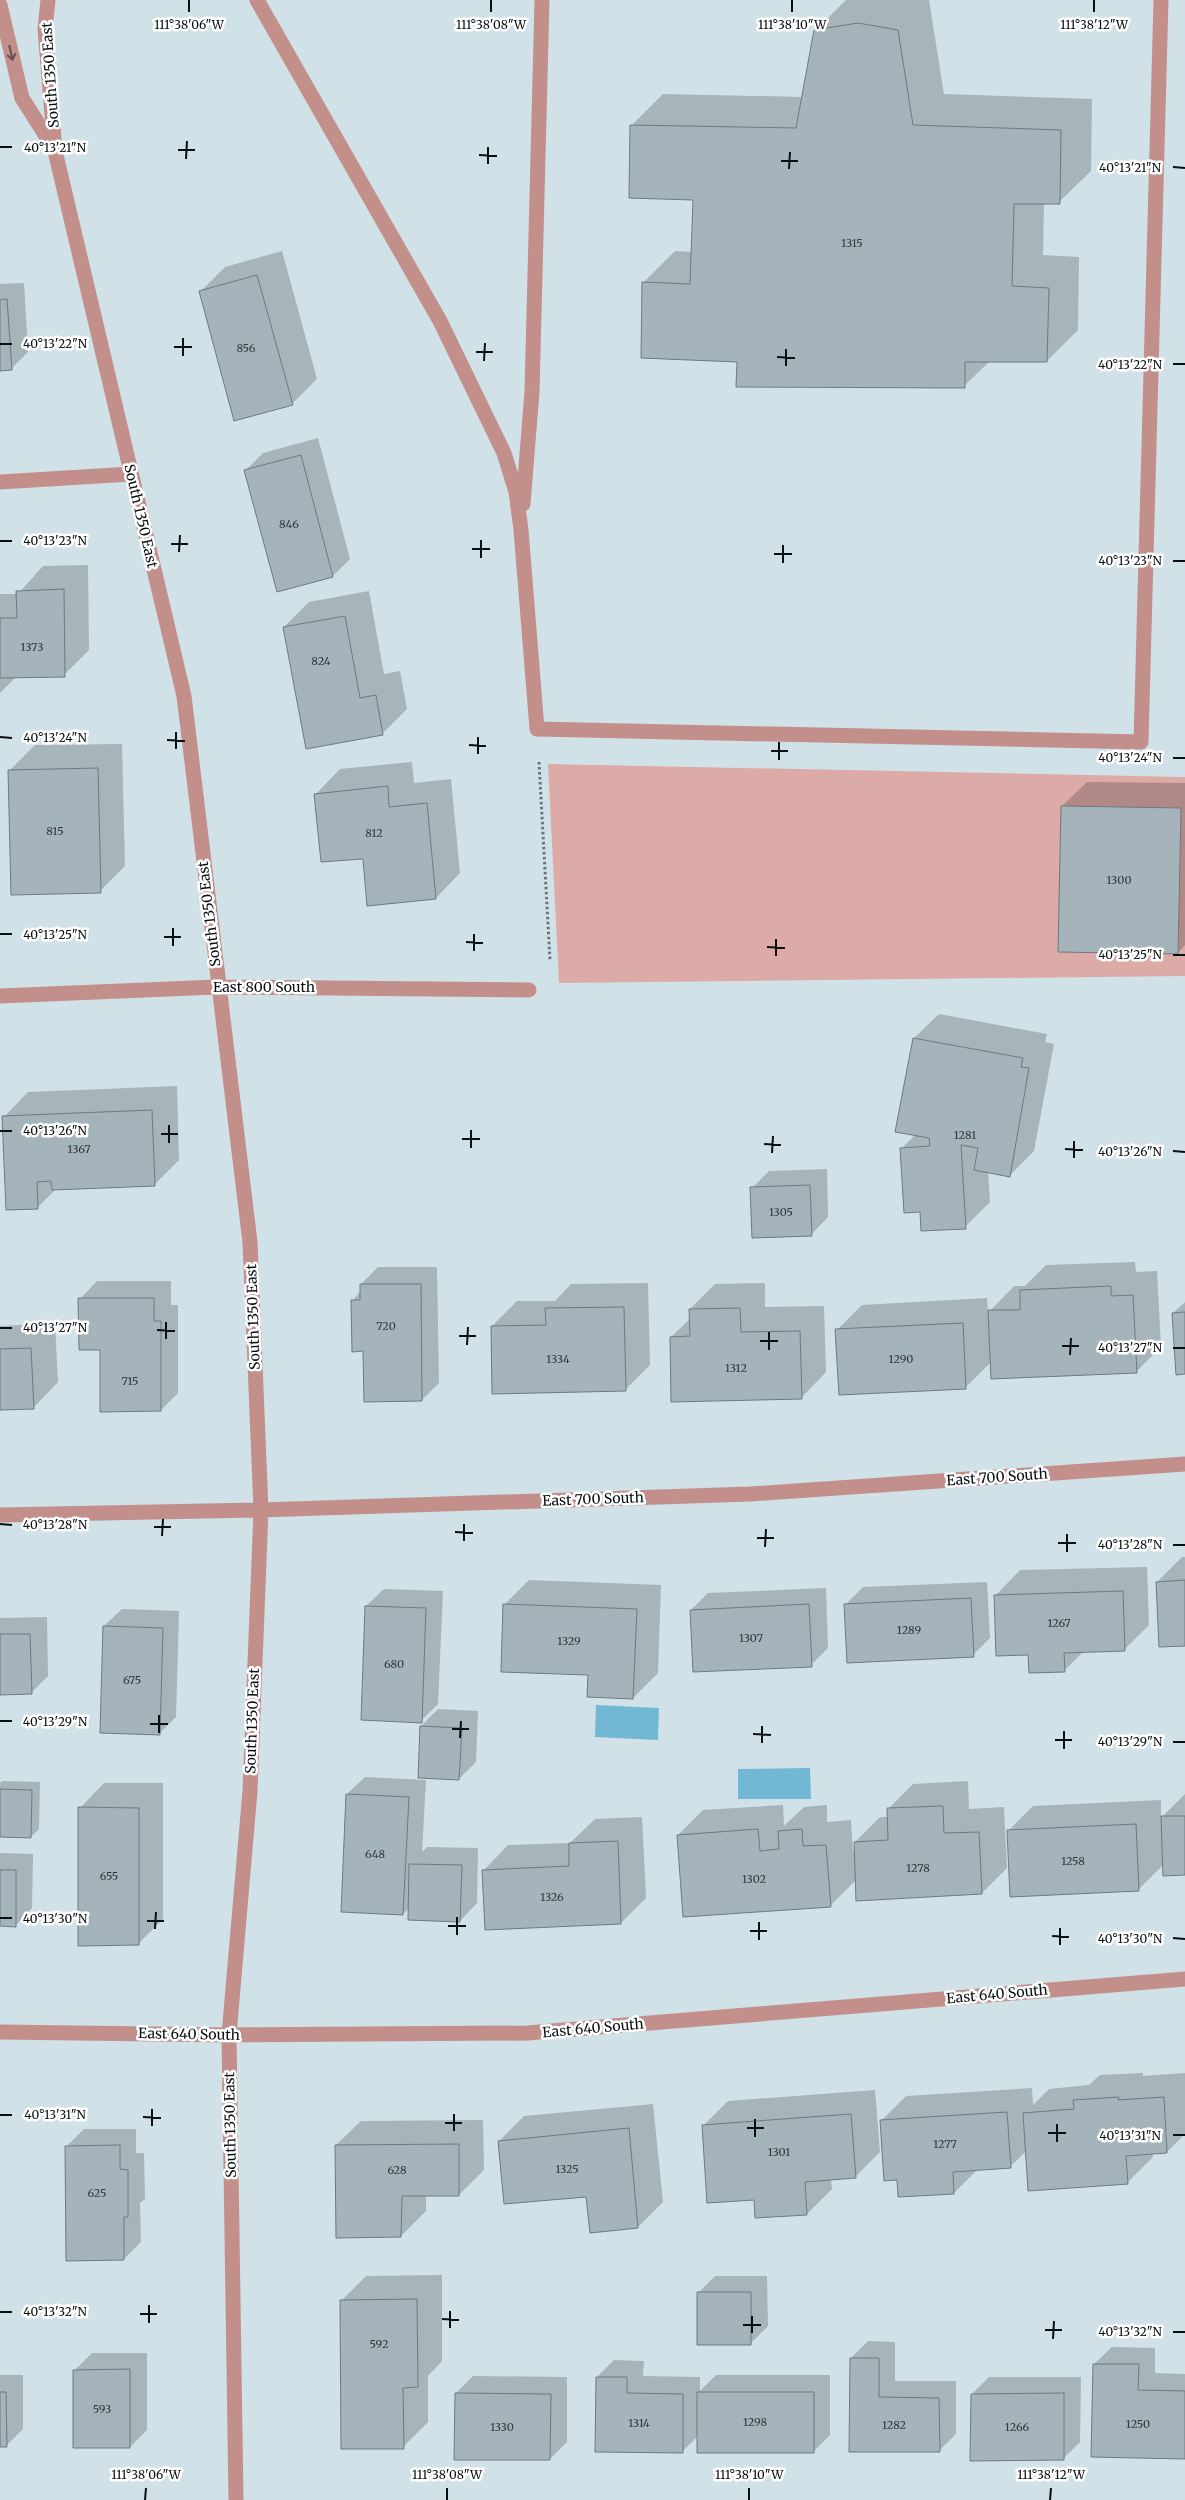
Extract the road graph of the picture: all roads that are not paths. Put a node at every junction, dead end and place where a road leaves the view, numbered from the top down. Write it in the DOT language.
graph roads {
  1 [pos="48,0"];
  2 [pos="257,0"];
  3 [pos="542,0"];
  4 [pos="1161,0"];
  5 [pos="0,5"];
  6 [pos="55,151"];
  7 [pos="131,474"];
  8 [pos="0,482"];
  9 [pos="521,530"];
  10 [pos="218,987"];
  11 [pos="529,990"];
  12 [pos="0,996"];
  13 [pos="1185,1464"];
  14 [pos="261,1510"];
  15 [pos="0,1515"];
  16 [pos="1185,1979"];
  17 [pos="0,2032"];
  18 [pos="228,2035"];
  19 [pos="236,2500"];
  1 -- 6 [label="street, South 1350 East"];
  2 -- 9 [label="street"];
  3 -- 9 [label="street"];
  4 -- 9 [label="street"];
  5 -- 6 [label="street, South 1350 East, one-way"];
  6 -- 7 [label="street, South 1350 East"];
  7 -- 8 [label="street"];
  7 -- 10 [label="street, South 1350 East"];
  10 -- 11 [label="street, East 800 South"];
  10 -- 12 [label="street, East 800 South"];
  10 -- 14 [label="street, South 1350 East"];
  13 -- 14 [label="street, East 700 South"];
  14 -- 15 [label="street, East 700 South"];
  14 -- 18 [label="street, South 1350 East"];
  16 -- 18 [label="street, East 640 South"];
  17 -- 18 [label="street, East 640 South"];
  18 -- 19 [label="street, South 1350 East"];
}
